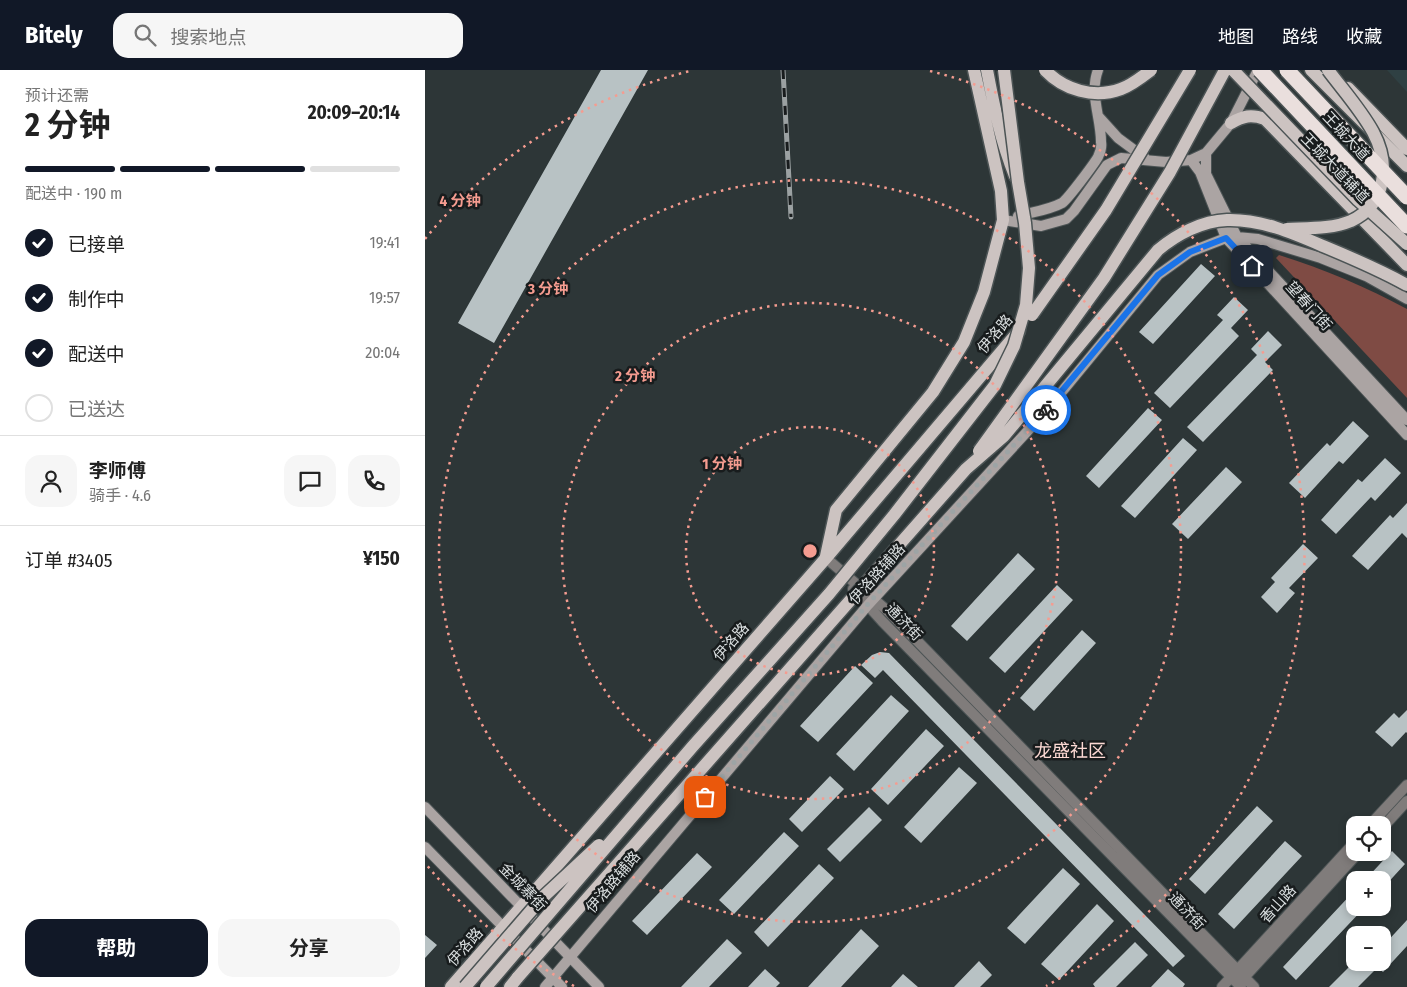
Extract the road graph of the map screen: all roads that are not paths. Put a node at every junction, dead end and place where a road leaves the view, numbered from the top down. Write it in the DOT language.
graph roads {
  1 [pos="974,70"];
  2 [pos="987,70"];
  3 [pos="1004,70"];
  4 [pos="1045,70"];
  5 [pos="1098,70"];
  6 [pos="1151,70"];
  7 [pos="1190,70"];
  8 [pos="1225,70"];
  9 [pos="1233,70"];
  10 [pos="1259,70"];
  11 [pos="1287,70"];
  12 [pos="1311,70"];
  13 [pos="1329,70"];
  14 [pos="1099,117"];
  15 [pos="1231,124"];
  16 [pos="1407,149"];
  17 [pos="1206,153"];
  18 [pos="1148,160"];
  19 [pos="1191,160"];
  20 [pos="1407,166"];
  21 [pos="1017,182"];
  22 [pos="1407,198"];
  23 [pos="1003,220"];
  24 [pos="1407,226"];
  25 [pos="1282,229"];
  26 [pos="1231,237"];
  27 [pos="1407,244"];
  28 [pos="1407,265"];
  29 [pos="1407,285"];
  30 [pos="1407,299"];
  31 [pos="1407,420"];
  32 [pos="1407,436"];
  33 [pos="966,469"];
  34 [pos="826,558"];
  35 [pos="871,602"];
  36 [pos="1407,785"];
  37 [pos="646,801"];
  38 [pos="1407,801"];
  39 [pos="425,807"];
  40 [pos="1378,816"];
  41 [pos="1391,818"];
  42 [pos="425,847"];
  43 [pos="1346,853"];
  44 [pos="1351,861"];
  45 [pos="520,906"];
  46 [pos="503,927"];
  47 [pos="569,957"];
  48 [pos="553,978"];
  49 [pos="1238,981"];
  50 [pos="514,982"];
  51 [pos="451,987"];
  52 [pos="465,987"];
  53 [pos="486,987"];
  54 [pos="545,987"];
  55 [pos="562,987"];
  56 [pos="599,987"];
  57 [pos="1222,987"];
  58 [pos="1254,987"];
  1 -- 23 [label="main road"];
  2 -- 21 [label="main road"];
  3 -- 21 [label="main road, bridge"];
  4 -- 6 [label="main road, bridge"];
  5 -- 14 [label="main road"];
  7 -- 34 [label="main road, 伊洛路, bridge"];
  8 -- 33 [label="main road, bridge"];
  9 -- 27 [label="main road, bridge"];
  10 -- 15 [label="main road"];
  10 -- 24 [label="highway, 王城大道, bridge"];
  11 -- 22 [label="highway, 王城大道, bridge"];
  12 -- 20 [label="main road"];
  13 -- 16 [label="main road, bridge"];
  13 -- 25 [label="main road, bridge"];
  14 -- 18 [label="main road"];
  14 -- 23 [label="main road"];
  15 -- 17 [label="main road"];
  15 -- 28 [label="main road, 王城大道辅道"];
  17 -- 19 [label="main road"];
  17 -- 26 [label="main road"];
  18 -- 19 [label="main road"];
  18 -- 23 [label="main road"];
  19 -- 26 [label="main road, 望春门街"];
  21 -- 37 [label="main road, bridge"];
  23 -- 34 [label="main road"];
  25 -- 29 [label="main road, bridge"];
  25 -- 33 [label="main road, bridge"];
  26 -- 30 [label="main road"];
  26 -- 31 [label="main road, 望春门街"];
  26 -- 32 [label="main road, 望春门街"];
  26 -- 35 [label="main road, 伊洛路辅路"];
  33 -- 50 [label="main road, bridge"];
  34 -- 35 [label="street, 通济街"];
  34 -- 45 [label="main road, 伊洛路"];
  35 -- 47 [label="main road, 伊洛路辅路"];
  35 -- 49 [label="street, 通济街"];
  36 -- 40 [label="street"];
  37 -- 52 [label="main road, bridge"];
  37 -- 53 [label="main road, bridge"];
  38 -- 41 [label="street"];
  39 -- 45 [label="main road, 金城寨街"];
  42 -- 46 [label="main road"];
  43 -- 49 [label="street, 香山路"];
  44 -- 49 [label="street, 香山路"];
  45 -- 46 [label="main road, 伊洛路"];
  45 -- 47 [label="main road, 金城寨街"];
  46 -- 48 [label="main road"];
  46 -- 51 [label="main road, 伊洛路"];
  47 -- 48 [label="main road, 伊洛路辅路"];
  47 -- 56 [label="main road, 金城寨街"];
  48 -- 54 [label="main road, 伊洛路辅路"];
  48 -- 55 [label="main road"];
  49 -- 57 [label="street, 香山路"];
  49 -- 58 [label="street, 通济街"];
}
